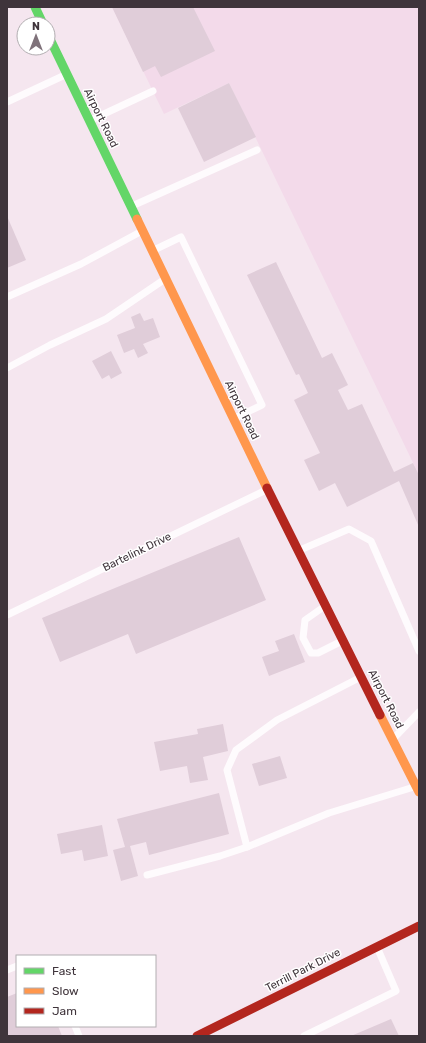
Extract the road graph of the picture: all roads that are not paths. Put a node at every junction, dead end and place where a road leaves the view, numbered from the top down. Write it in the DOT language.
graph roads {
  1 [pos="56,51"];
  2 [pos="67,74"];
  3 [pos="153,91"];
  4 [pos="7,102"];
  5 [pos="89,121"];
  6 [pos="257,150"];
  7 [pos="130,207"];
  8 [pos="142,231"];
  9 [pos="152,251"];
  10 [pos="165,279"];
  11 [pos="7,297"];
  12 [pos="7,368"];
  13 [pos="233,419"];
  14 [pos="268,490"];
  15 [pos="298,551"];
  16 [pos="326,606"];
  17 [pos="7,615"];
  18 [pos="343,641"];
  19 [pos="419,651"];
  20 [pos="361,677"];
  21 [pos="419,712"];
  22 [pos="393,739"];
  23 [pos="419,770"];
  24 [pos="410,774"];
  25 [pos="418,789"];
  26 [pos="247,848"];
  27 [pos="147,875"];
  28 [pos="419,926"];
  29 [pos="377,947"];
  30 [pos="74,1027"];
  31 [pos="79,1036"];
  32 [pos="197,1036"];
  33 [pos="304,1036"];
  1 -- 2 [label="street, Airport Road"];
  2 -- 4 [label="lane"];
  2 -- 5 [label="street, Airport Road"];
  3 -- 5 [label="lane"];
  5 -- 7 [label="street, Airport Road"];
  6 -- 7 [label="lane"];
  7 -- 8 [label="street, Airport Road"];
  8 -- 9 [label="street, Airport Road"];
  8 -- 11 [label="lane"];
  9 -- 10 [label="street, Airport Road"];
  9 -- 13 [label="lane"];
  10 -- 12 [label="lane"];
  10 -- 13 [label="street, Airport Road"];
  13 -- 14 [label="street, Airport Road"];
  14 -- 15 [label="street, Airport Road"];
  14 -- 17 [label="lane, Bartelink Drive"];
  15 -- 16 [label="street, Airport Road"];
  15 -- 19 [label="lane"];
  16 -- 18 [label="street, Airport Road"];
  16 -- 18 [label="lane"];
  18 -- 20 [label="street, Airport Road"];
  20 -- 22 [label="street, Airport Road"];
  20 -- 26 [label="lane"];
  21 -- 22 [label="lane"];
  22 -- 24 [label="street, Airport Road"];
  23 -- 24 [label="lane"];
  24 -- 25 [label="street, Airport Road"];
  25 -- 26 [label="lane"];
  26 -- 27 [label="lane"];
  28 -- 29 [label="street, Terrill Park Drive"];
  29 -- 32 [label="street, Terrill Park Drive"];
  29 -- 33 [label="lane"];
  30 -- 31 [label="lane"];
}
